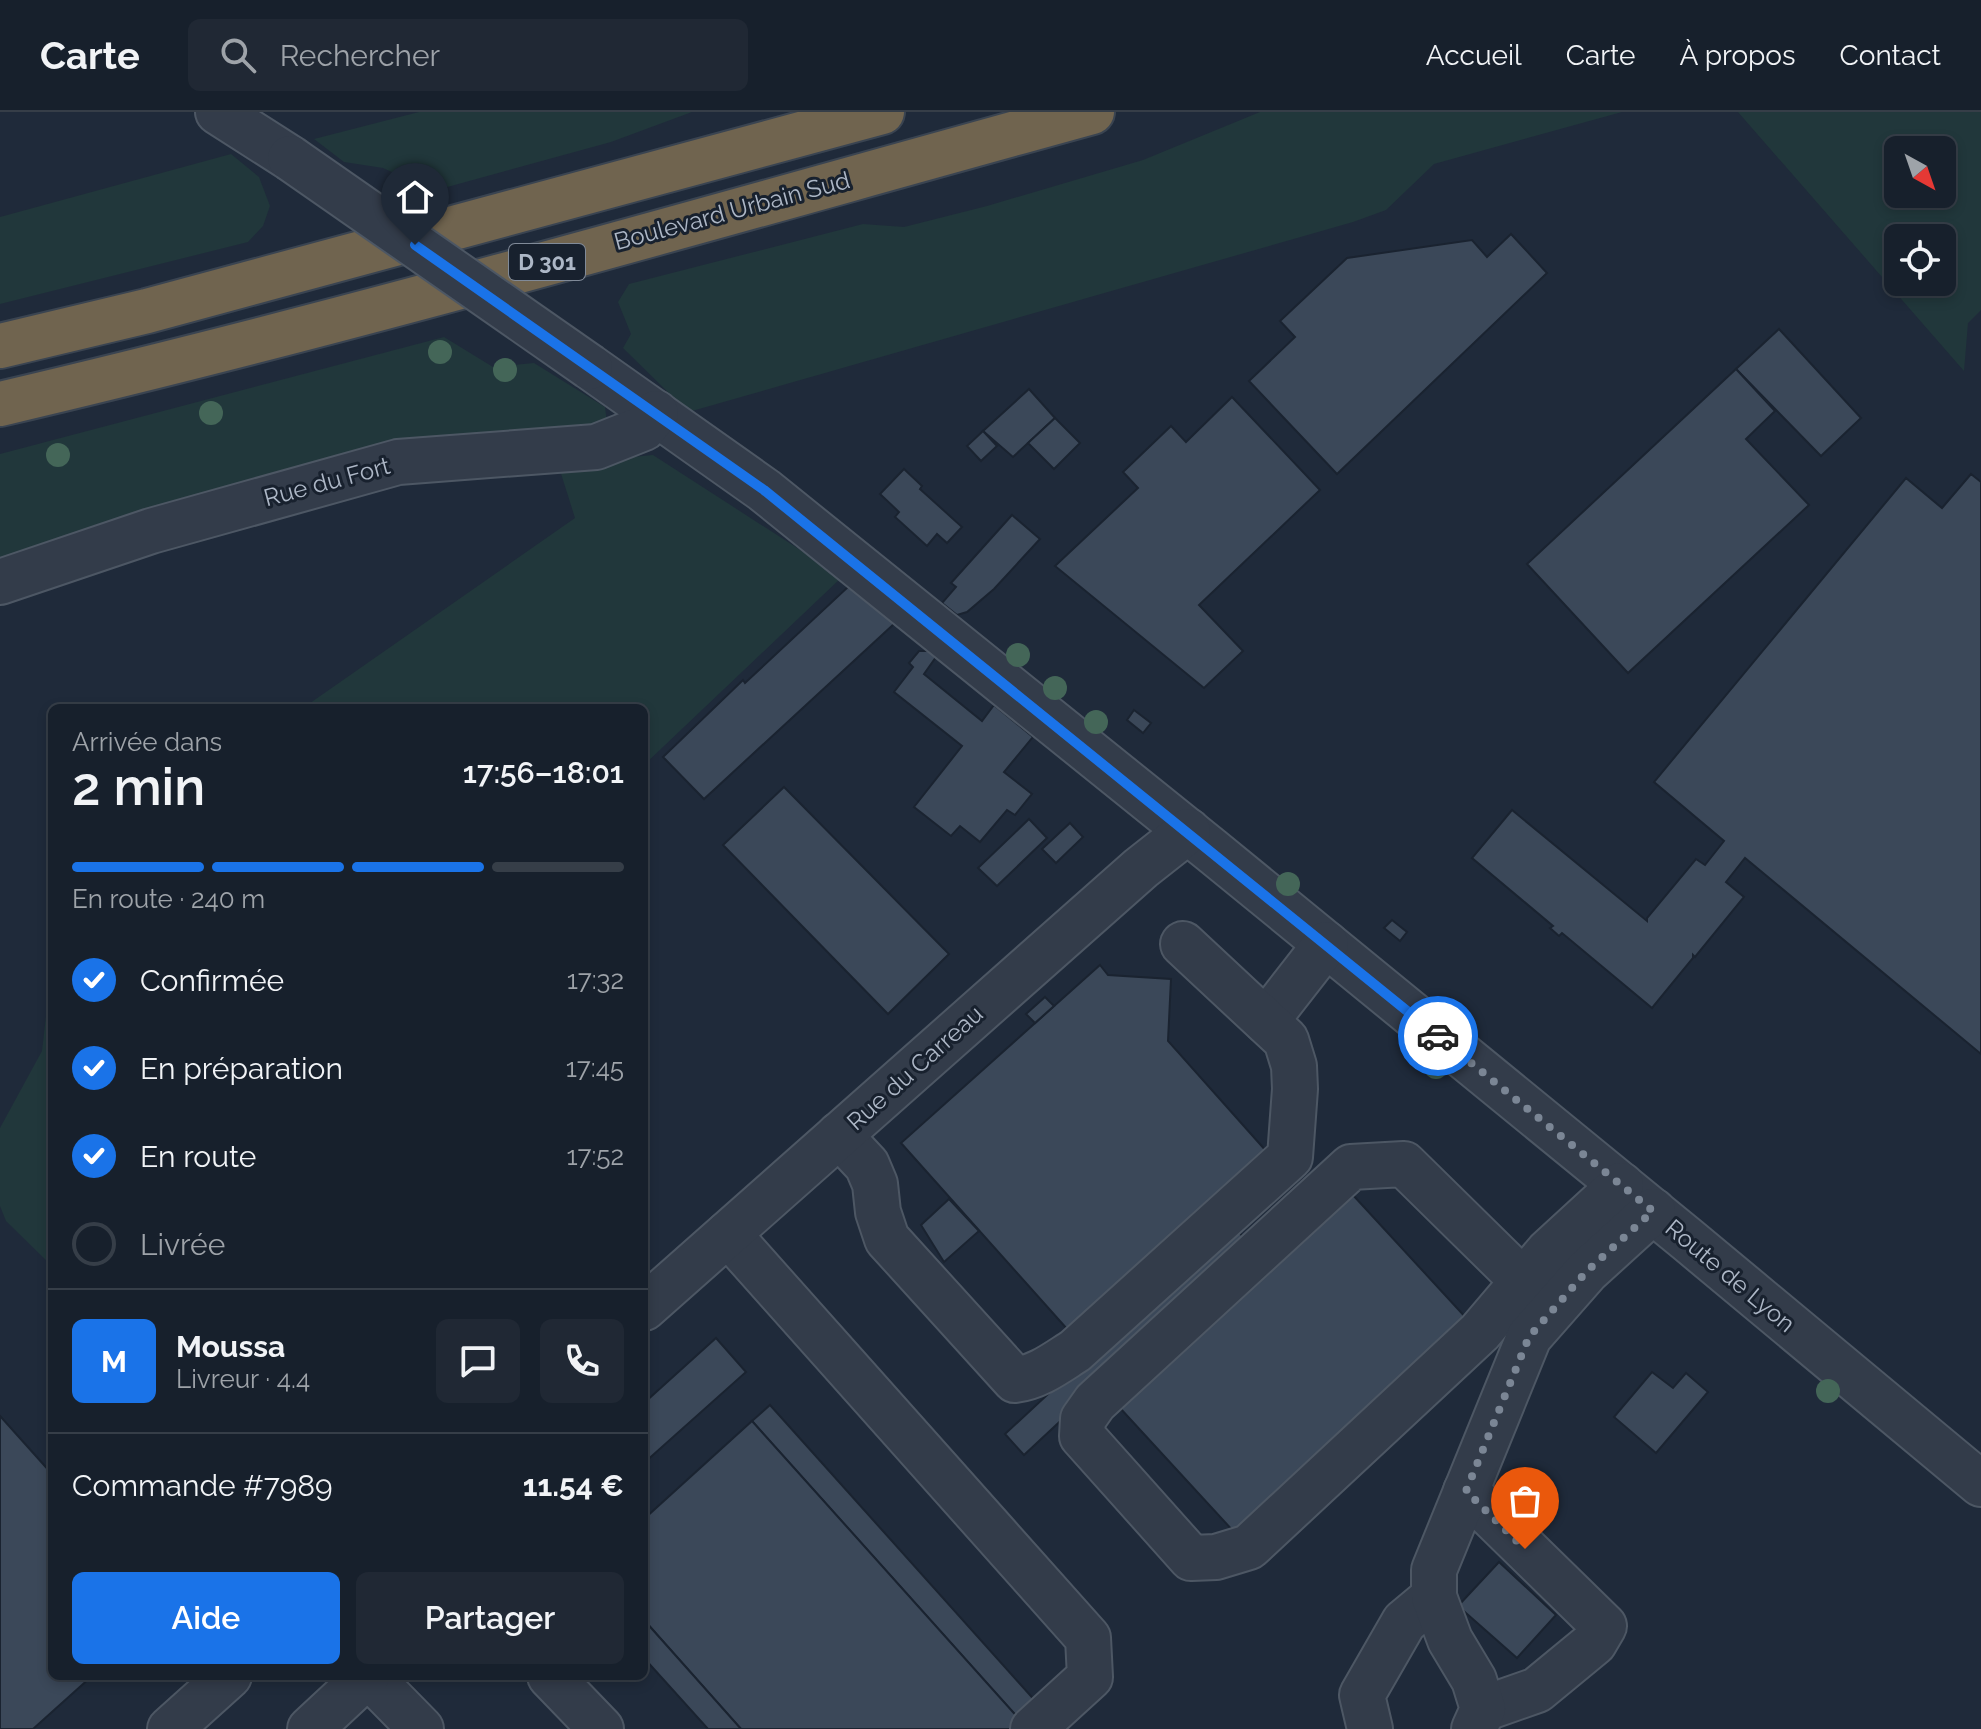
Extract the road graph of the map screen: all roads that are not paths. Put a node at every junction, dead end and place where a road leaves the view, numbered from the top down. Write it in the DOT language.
graph roads {
  1 [pos="218,112"];
  2 [pos="882,112"];
  3 [pos="1092,112"];
  4 [pos="0,346"];
  5 [pos="0,404"];
  6 [pos="656,413"];
  7 [pos="0,582"];
  8 [pos="1188,831"];
  9 [pos="1183,944"];
  10 [pos="1326,944"];
  11 [pos="1266,1021"];
  12 [pos="839,1135"];
  13 [pos="1637,1198"];
  14 [pos="728,1234"];
  15 [pos="1523,1281"];
  16 [pos="648,1304"];
  17 [pos="1981,1484"];
  18 [pos="1466,1491"];
  19 [pos="1434,1597"];
  20 [pos="225,1680"];
  21 [pos="364,1680"];
  22 [pos="372,1680"];
  23 [pos="554,1680"];
  24 [pos="1479,1719"];
  25 [pos="170,1729"];
  26 [pos="310,1729"];
  27 [pos="421,1729"];
  28 [pos="601,1729"];
  29 [pos="1033,1729"];
  30 [pos="1370,1729"];
  1 -- 6 [label="street, Route de Lyon, bridge"];
  2 -- 4 [label="highway, D 301"];
  3 -- 5 [label="highway, Boulevard Urbain Sud / D 301"];
  6 -- 7 [label="street, Rue du Fort"];
  6 -- 8 [label="street, Route de Lyon"];
  8 -- 10 [label="street, Route de Lyon"];
  8 -- 12 [label="street, Rue du Carreau"];
  9 -- 11 [label="street"];
  10 -- 11 [label="street"];
  10 -- 13 [label="street, Route de Lyon"];
  11 -- 12 [label="street"];
  12 -- 14 [label="street, Rue du Carreau"];
  13 -- 15 [label="street"];
  13 -- 17 [label="street, Route de Lyon"];
  13 -- 18 [label="street"];
  14 -- 16 [label="street, Rue du Carreau"];
  14 -- 29 [label="street"];
  15 -- 15 [label="street"];
  18 -- 19 [label="street"];
  18 -- 24 [label="street"];
  19 -- 24 [label="street"];
  19 -- 30 [label="street"];
  20 -- 25 [label="street"];
  21 -- 26 [label="street"];
  22 -- 27 [label="street"];
  23 -- 28 [label="street"];
}
